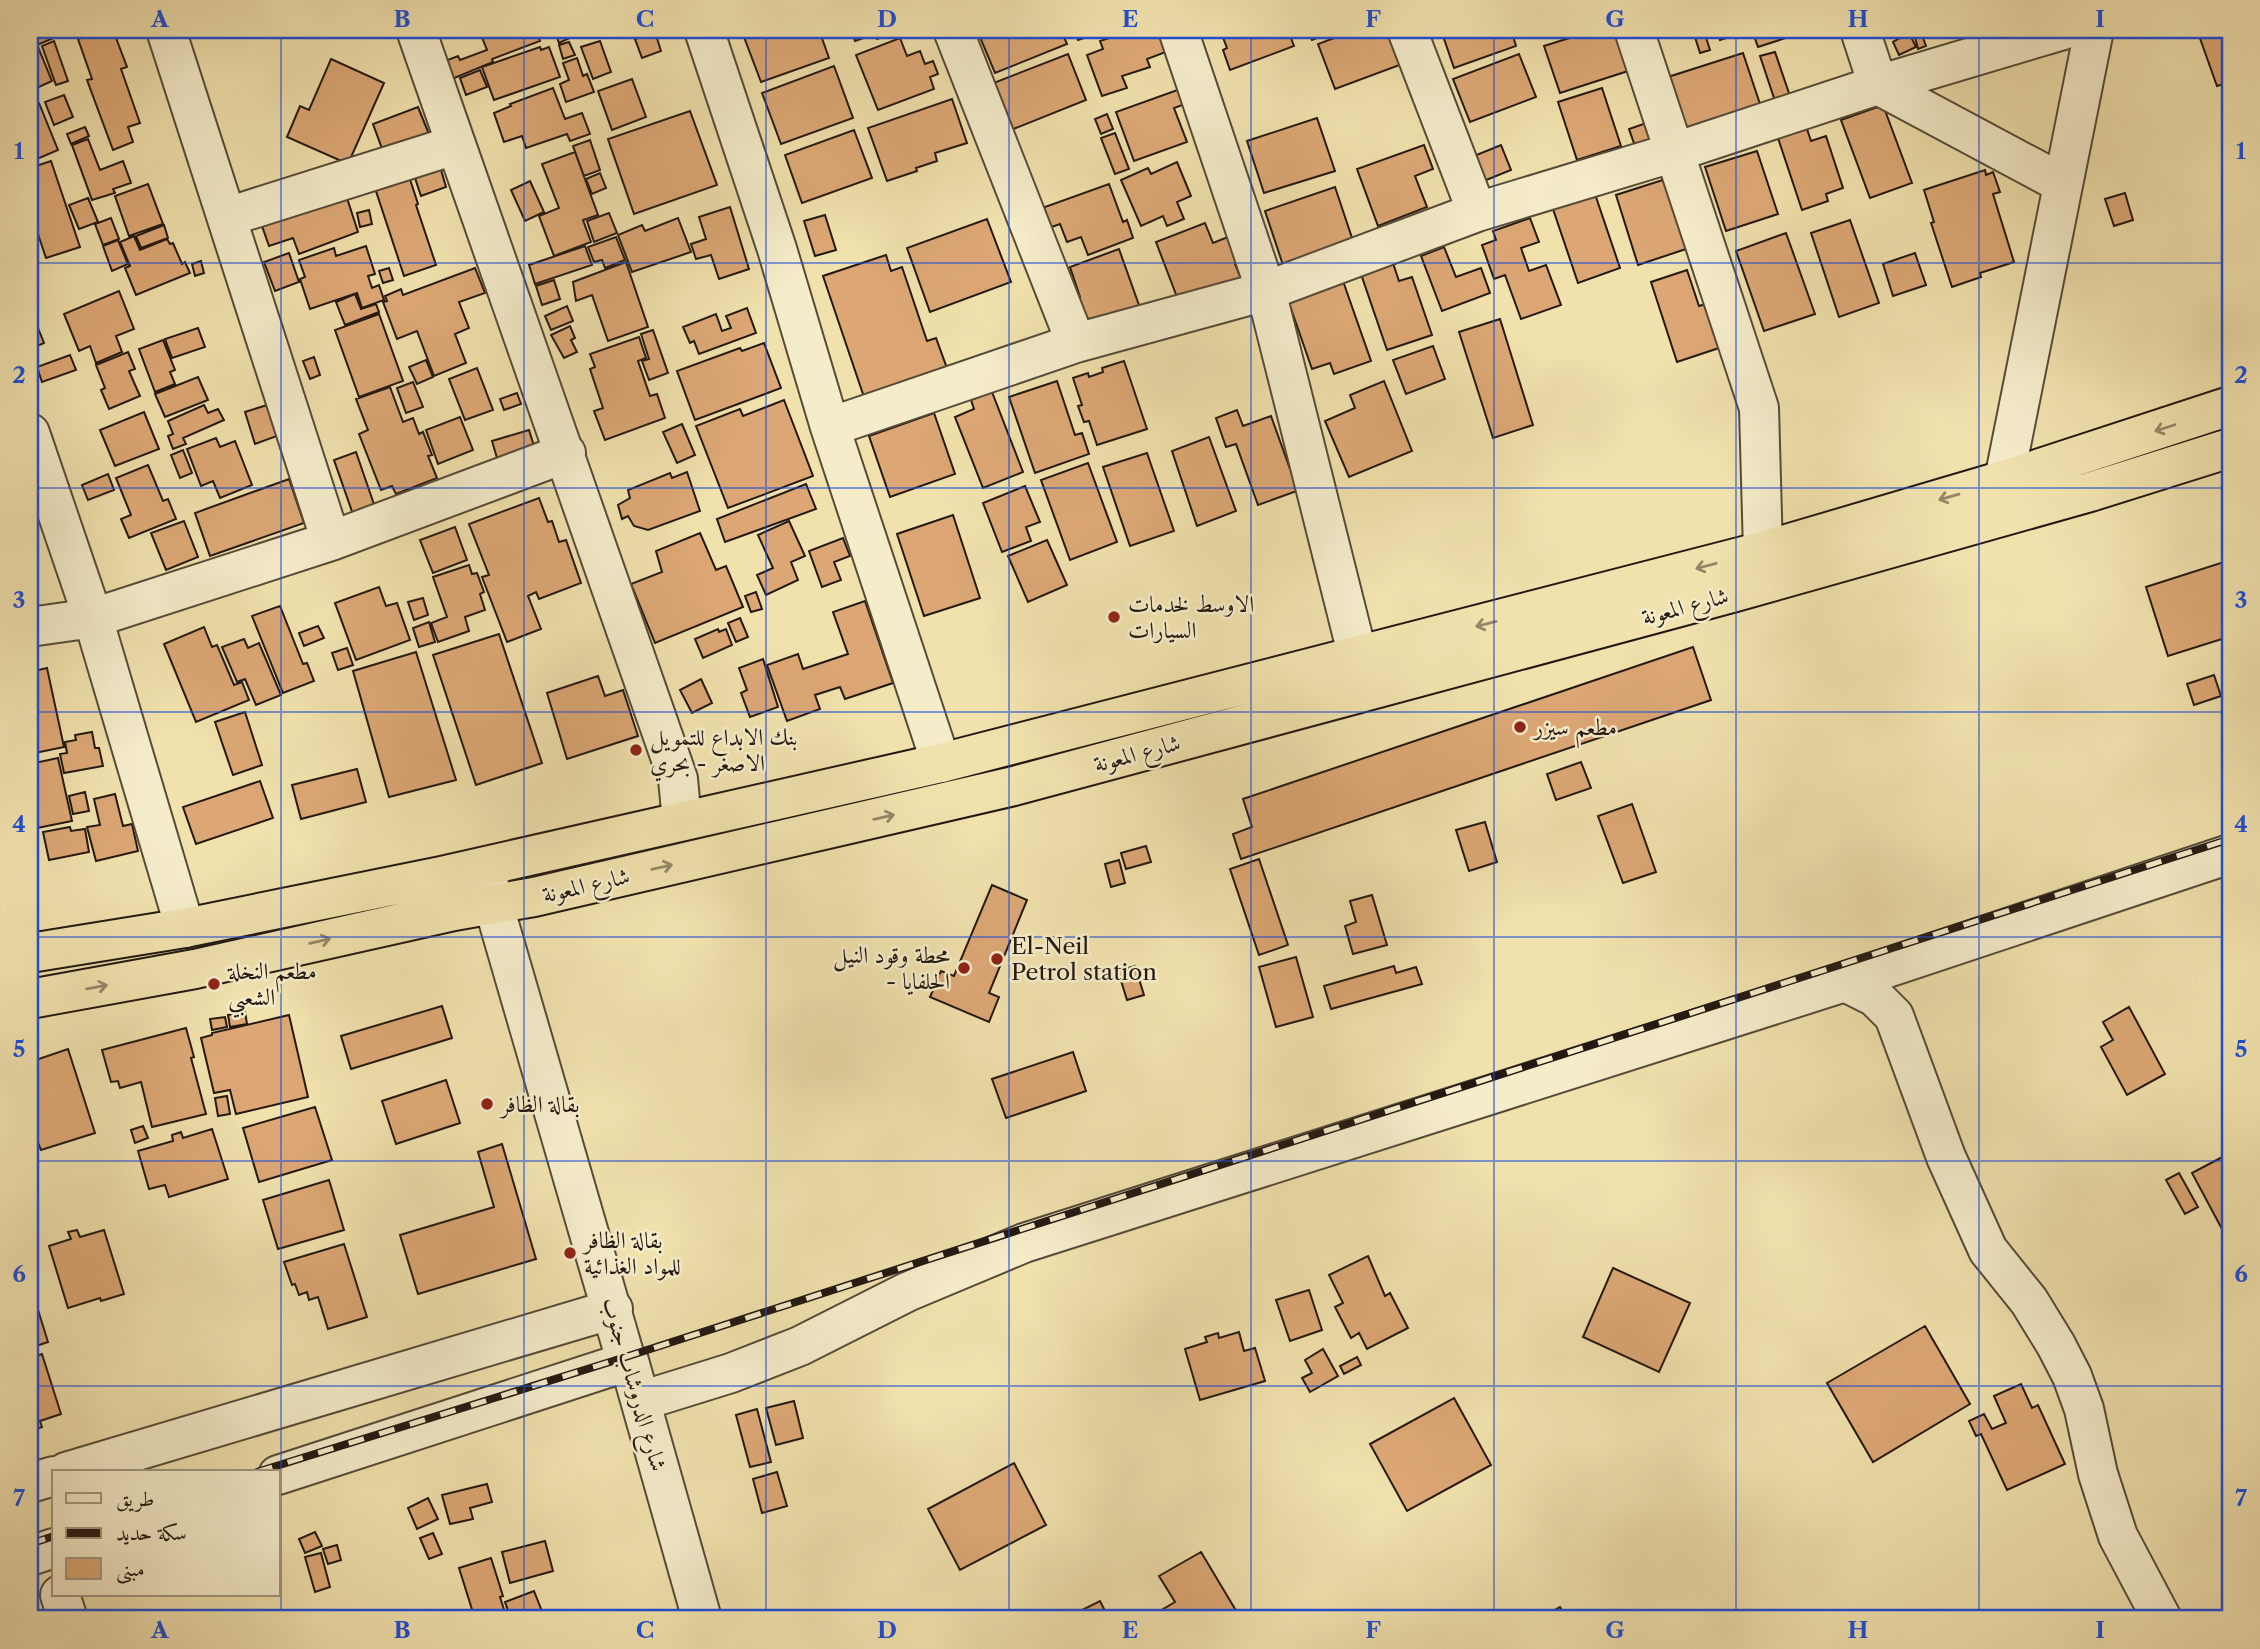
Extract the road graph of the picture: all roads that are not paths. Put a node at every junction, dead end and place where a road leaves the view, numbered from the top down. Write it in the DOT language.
graph roads {
  1 [pos="416,30"];
  2 [pos="704,30"];
  3 [pos="953,30"];
  4 [pos="1178,30"];
  5 [pos="1407,30"];
  6 [pos="1634,30"];
  7 [pos="1860,30"];
  8 [pos="2063,30"];
  9 [pos="2094,30"];
  10 [pos="170,31"];
  11 [pos="1878,85"];
  12 [pos="455,145"];
  13 [pos="1675,152"];
  14 [pos="2063,184"];
  15 [pos="1476,212"];
  16 [pos="227,217"];
  17 [pos="1266,290"];
  18 [pos="1076,343"];
  19 [pos="2230,407"];
  20 [pos="830,428"];
  21 [pos="30,433"];
  22 [pos="2230,448"];
  23 [pos="566,453"];
  24 [pos="2004,480"];
  25 [pos="331,541"];
  26 [pos="1763,551"];
  27 [pos="93,618"];
  28 [pos="30,627"];
  29 [pos="1358,657"];
  30 [pos="941,763"];
  31 [pos="682,821"];
  32 [pos="2230,854"];
  33 [pos="485,866"];
  34 [pos="493,903"];
  35 [pos="185,928"];
  36 [pos="30,953"];
  37 [pos="1845,982"];
  38 [pos="30,999"];
  39 [pos="613,1309"];
  40 [pos="629,1361"];
  41 [pos="641,1401"];
  42 [pos="73,1470"];
  43 [pos="280,1474"];
  44 [pos="52,1477"];
  45 [pos="30,1483"];
  46 [pos="60,1596"];
  47 [pos="68,1619"];
  48 [pos="702,1619"];
  49 [pos="2162,1619"];
  1 -- 12 [label="street"];
  2 -- 20 [label="street"];
  3 -- 18 [label="street"];
  4 -- 17 [label="street"];
  5 -- 15 [label="street"];
  6 -- 13 [label="street"];
  7 -- 11 [label="street"];
  8 -- 11 [label="street"];
  9 -- 14 [label="street"];
  10 -- 16 [label="street"];
  11 -- 13 [label="street"];
  11 -- 14 [label="street"];
  12 -- 16 [label="street"];
  12 -- 23 [label="street"];
  13 -- 15 [label="street"];
  13 -- 26 [label="street"];
  14 -- 24 [label="street"];
  15 -- 17 [label="street"];
  16 -- 25 [label="street"];
  17 -- 18 [label="street"];
  17 -- 29 [label="street"];
  18 -- 20 [label="street"];
  19 -- 24 [label="highway, شارع المعونة, one-way"];
  20 -- 30 [label="street"];
  21 -- 27 [label="street"];
  34 -- 22 [label="highway, شارع المعونة, one-way"];
  23 -- 25 [label="street"];
  23 -- 31 [label="street"];
  24 -- 26 [label="highway, شارع المعونة, one-way"];
  25 -- 27 [label="street"];
  26 -- 29 [label="highway, شارع المعونة, one-way"];
  27 -- 28 [label="street"];
  27 -- 35 [label="street"];
  29 -- 30 [label="highway, شارع المعونة"];
  30 -- 31 [label="highway, شارع المعونة"];
  31 -- 33 [label="highway, شارع المعونة"];
  32 -- 37 [label="street"];
  33 -- 34 [label="street, شارع الدروشاب جنوب"];
  33 -- 35 [label="highway, شارع المعونة"];
  38 -- 34 [label="highway, شارع المعونة, one-way"];
  34 -- 39 [label="street, شارع الدروشاب جنوب"];
  35 -- 36 [label="highway, شارع المعونة"];
  37 -- 41 [label="street"];
  37 -- 49 [label="street"];
  39 -- 40 [label="street, شارع الدروشاب جنوب"];
  39 -- 42 [label="street"];
  40 -- 41 [label="street, شارع الدروشاب جنوب"];
  40 -- 43 [label="street"];
  41 -- 48 [label="street, شارع الدروشاب جنوب"];
  44 -- 45 [label="street"];
  46 -- 47 [label="street"];
}
